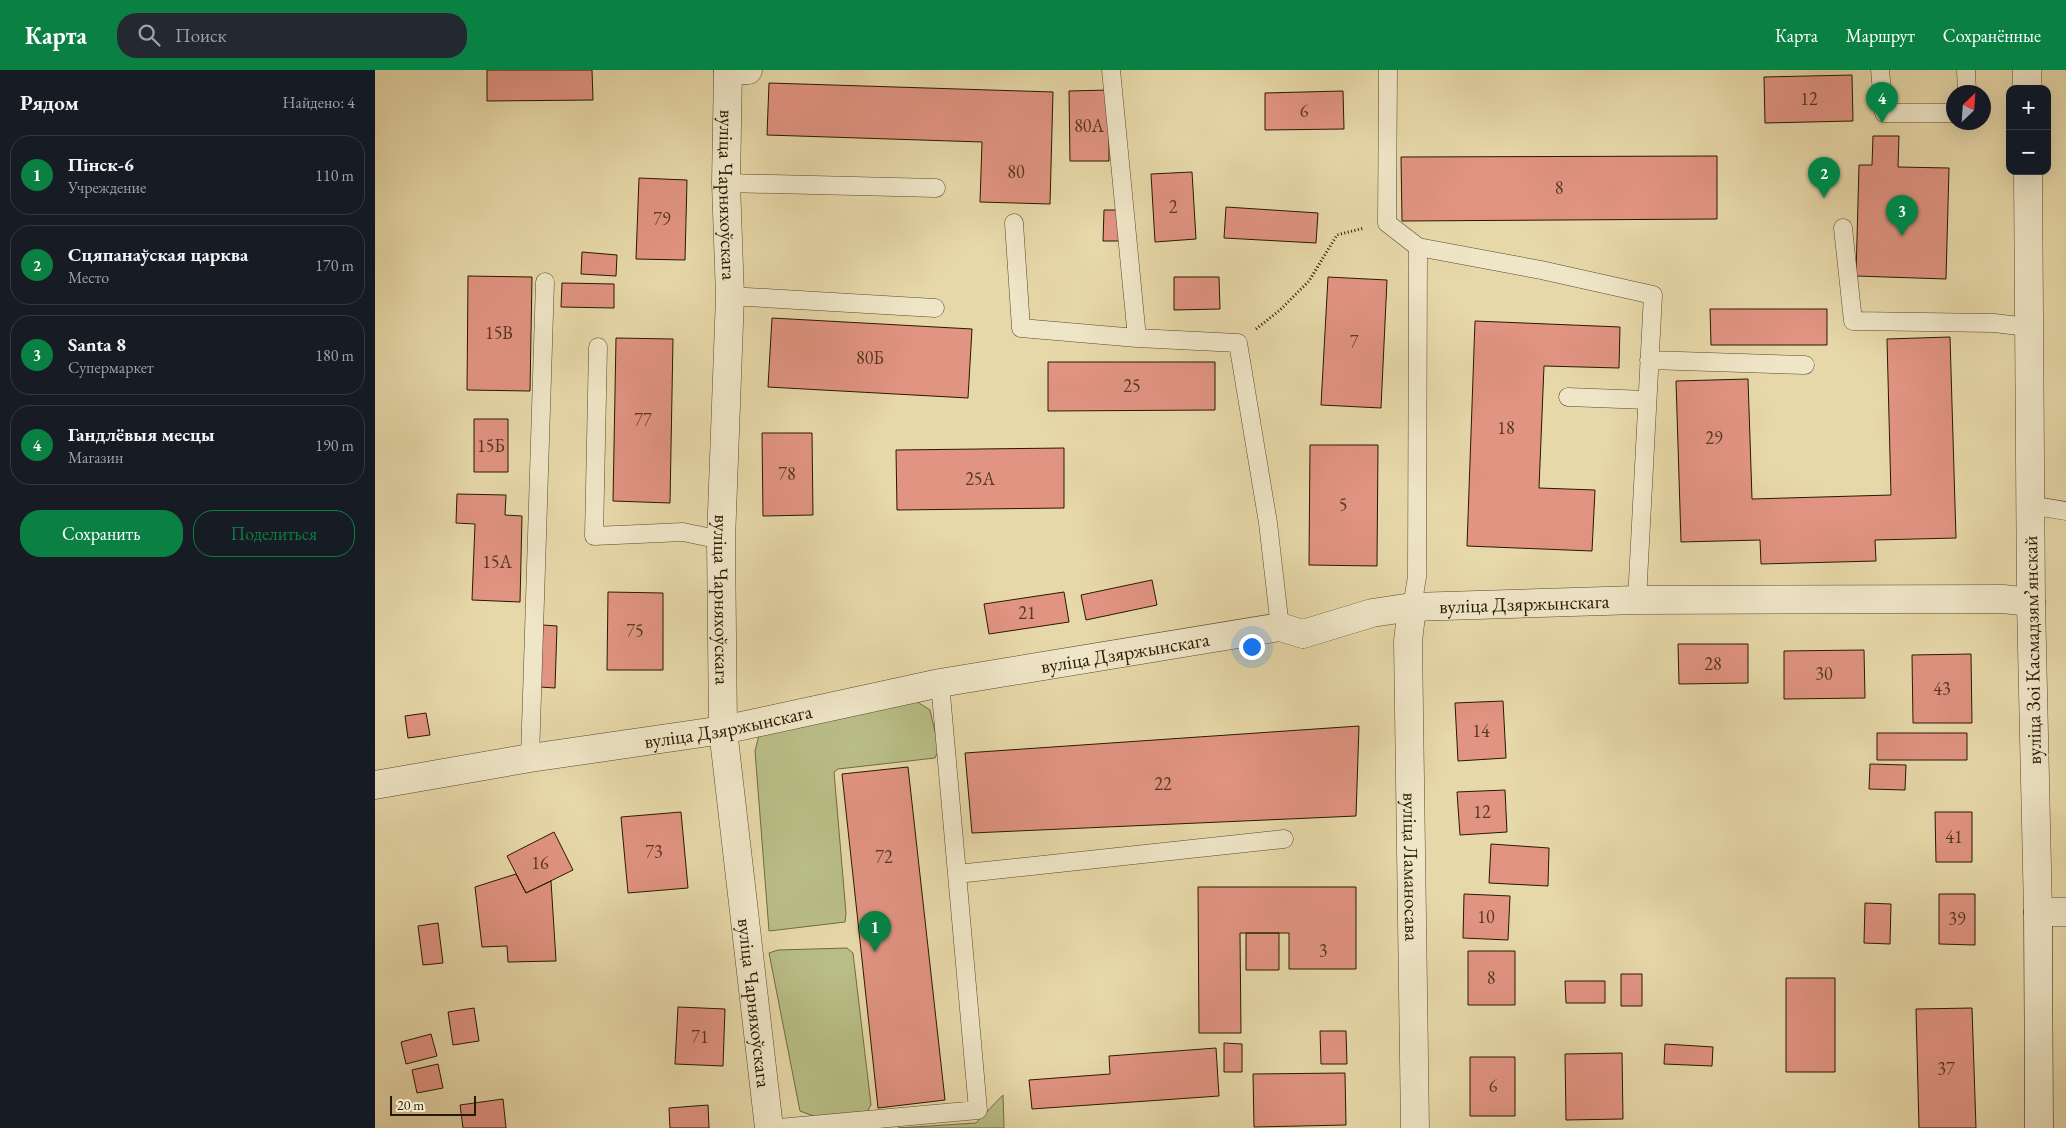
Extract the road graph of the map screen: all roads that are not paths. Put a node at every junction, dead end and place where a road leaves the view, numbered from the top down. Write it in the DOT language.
graph roads {
  1 [pos="728,70"];
  2 [pos="748,70"];
  3 [pos="1111,70"];
  4 [pos="1388,70"];
  5 [pos="1880,70"];
  6 [pos="1966,70"];
  7 [pos="2027,70"];
  8 [pos="1967,85"];
  9 [pos="2027,85"];
  10 [pos="1946,113"];
  11 [pos="2028,175"];
  12 [pos="726,183"];
  13 [pos="936,188"];
  14 [pos="1014,223"];
  15 [pos="1843,228"];
  16 [pos="1418,247"];
  17 [pos="545,282"];
  18 [pos="730,296"];
  19 [pos="935,308"];
  20 [pos="2028,327"];
  21 [pos="1137,338"];
  22 [pos="598,347"];
  23 [pos="1649,360"];
  24 [pos="1805,365"];
  25 [pos="1568,397"];
  26 [pos="1647,400"];
  27 [pos="2030,505"];
  28 [pos="2066,511"];
  29 [pos="721,540"];
  30 [pos="1637,600"];
  31 [pos="2031,602"];
  32 [pos="1412,606"];
  33 [pos="1280,627"];
  34 [pos="940,683"];
  35 [pos="723,730"];
  36 [pos="530,758"];
  37 [pos="375,785"];
  38 [pos="1284,839"];
  39 [pos="957,874"];
  40 [pos="2038,912"];
  41 [pos="2066,912"];
  42 [pos="769,1128"];
  43 [pos="779,1128"];
  44 [pos="1415,1128"];
  45 [pos="2039,1128"];
  1 -- 2 [label="street"];
  1 -- 12 [label="street, вуліца Чарняхоўскага"];
  3 -- 21 [label="lane"];
  4 -- 16 [label="lane"];
  5 -- 10 [label="lane"];
  6 -- 8 [label="lane"];
  7 -- 9 [label="street"];
  11 -- 20 [label="street, вуліца Зоі Касмадзямʼянскай"];
  12 -- 13 [label="lane"];
  12 -- 18 [label="street, вуліца Чарняхоўскага"];
  14 -- 21 [label="lane"];
  15 -- 20 [label="lane"];
  16 -- 23 [label="lane"];
  16 -- 32 [label="lane"];
  17 -- 36 [label="lane"];
  18 -- 19 [label="lane"];
  18 -- 29 [label="street, вуліца Чарняхоўскага"];
  20 -- 27 [label="street, вуліца Зоі Касмадзямʼянскай"];
  21 -- 33 [label="lane"];
  22 -- 29 [label="lane"];
  23 -- 24 [label="lane"];
  23 -- 26 [label="lane"];
  25 -- 26 [label="lane"];
  26 -- 30 [label="lane"];
  27 -- 28 [label="lane"];
  27 -- 31 [label="street, вуліца Зоі Касмадзямʼянскай"];
  29 -- 35 [label="street, вуліца Чарняхоўскага"];
  30 -- 31 [label="street, вуліца Дзяржынскага"];
  30 -- 32 [label="street, вуліца Дзяржынскага"];
  31 -- 40 [label="street, вуліца Зоі Касмадзямʼянскай"];
  32 -- 33 [label="street, вуліца Дзяржынскага"];
  32 -- 44 [label="street, вуліца Ламаносава"];
  33 -- 34 [label="street, вуліца Дзяржынскага"];
  34 -- 35 [label="street, вуліца Дзяржынскага"];
  34 -- 39 [label="lane"];
  35 -- 36 [label="street, вуліца Дзяржынскага"];
  35 -- 42 [label="street, вуліца Чарняхоўскага"];
  36 -- 37 [label="street, вуліца Дзяржынскага"];
  38 -- 39 [label="lane"];
  39 -- 43 [label="lane"];
  40 -- 41 [label="street"];
  40 -- 45 [label="street, вуліца Зоі Касмадзямʼянскай"];
}
